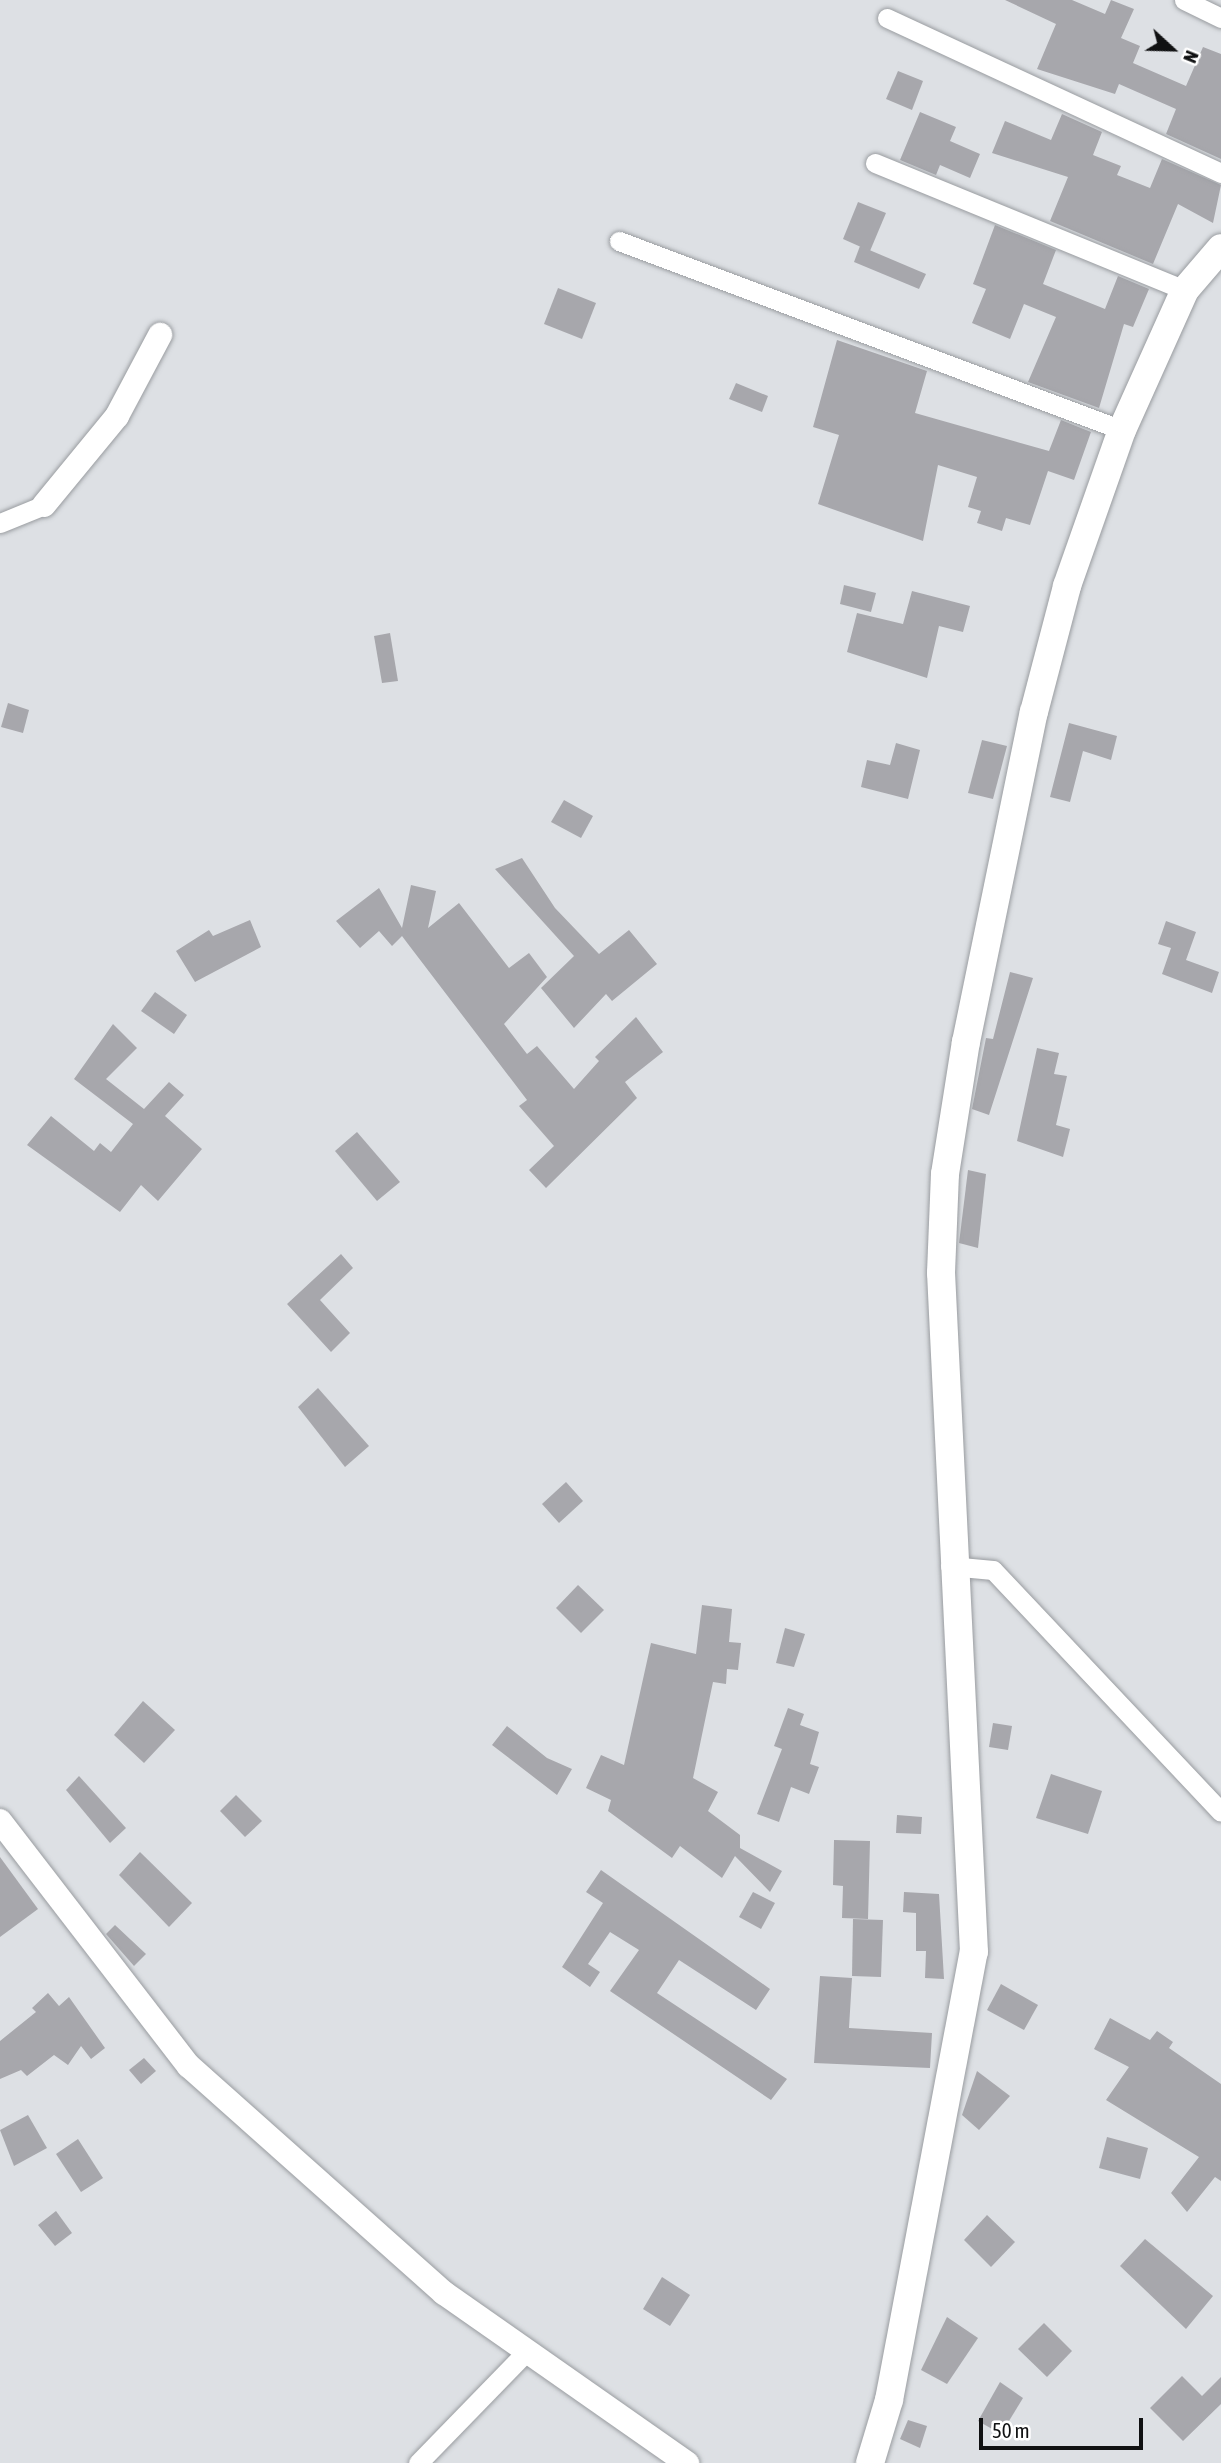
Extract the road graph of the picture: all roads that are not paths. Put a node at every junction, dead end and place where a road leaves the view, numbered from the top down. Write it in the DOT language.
graph roads {
  1 [pos="1184,0"];
  2 [pos="887,18"];
  3 [pos="1221,18"];
  4 [pos="875,163"];
  5 [pos="1221,173"];
  6 [pos="619,241"];
  7 [pos="1221,248"];
  8 [pos="1185,290"];
  9 [pos="160,335"];
  10 [pos="1122,430"];
  11 [pos="44,505"];
  12 [pos="0,523"];
  13 [pos="950,1566"];
  14 [pos="1221,1812"];
  15 [pos="0,1821"];
  16 [pos="527,2351"];
  17 [pos="418,2463"];
  18 [pos="687,2463"];
  19 [pos="870,2463"];
  1 -- 3 [label="street"];
  2 -- 5 [label="street"];
  4 -- 8 [label="street"];
  6 -- 10 [label="street"];
  7 -- 8 [label="main road"];
  8 -- 10 [label="main road"];
  9 -- 11 [label="street"];
  10 -- 13 [label="main road"];
  11 -- 12 [label="street"];
  13 -- 14 [label="street"];
  13 -- 19 [label="main road"];
  15 -- 16 [label="street"];
  16 -- 17 [label="street"];
  16 -- 18 [label="street"];
}
